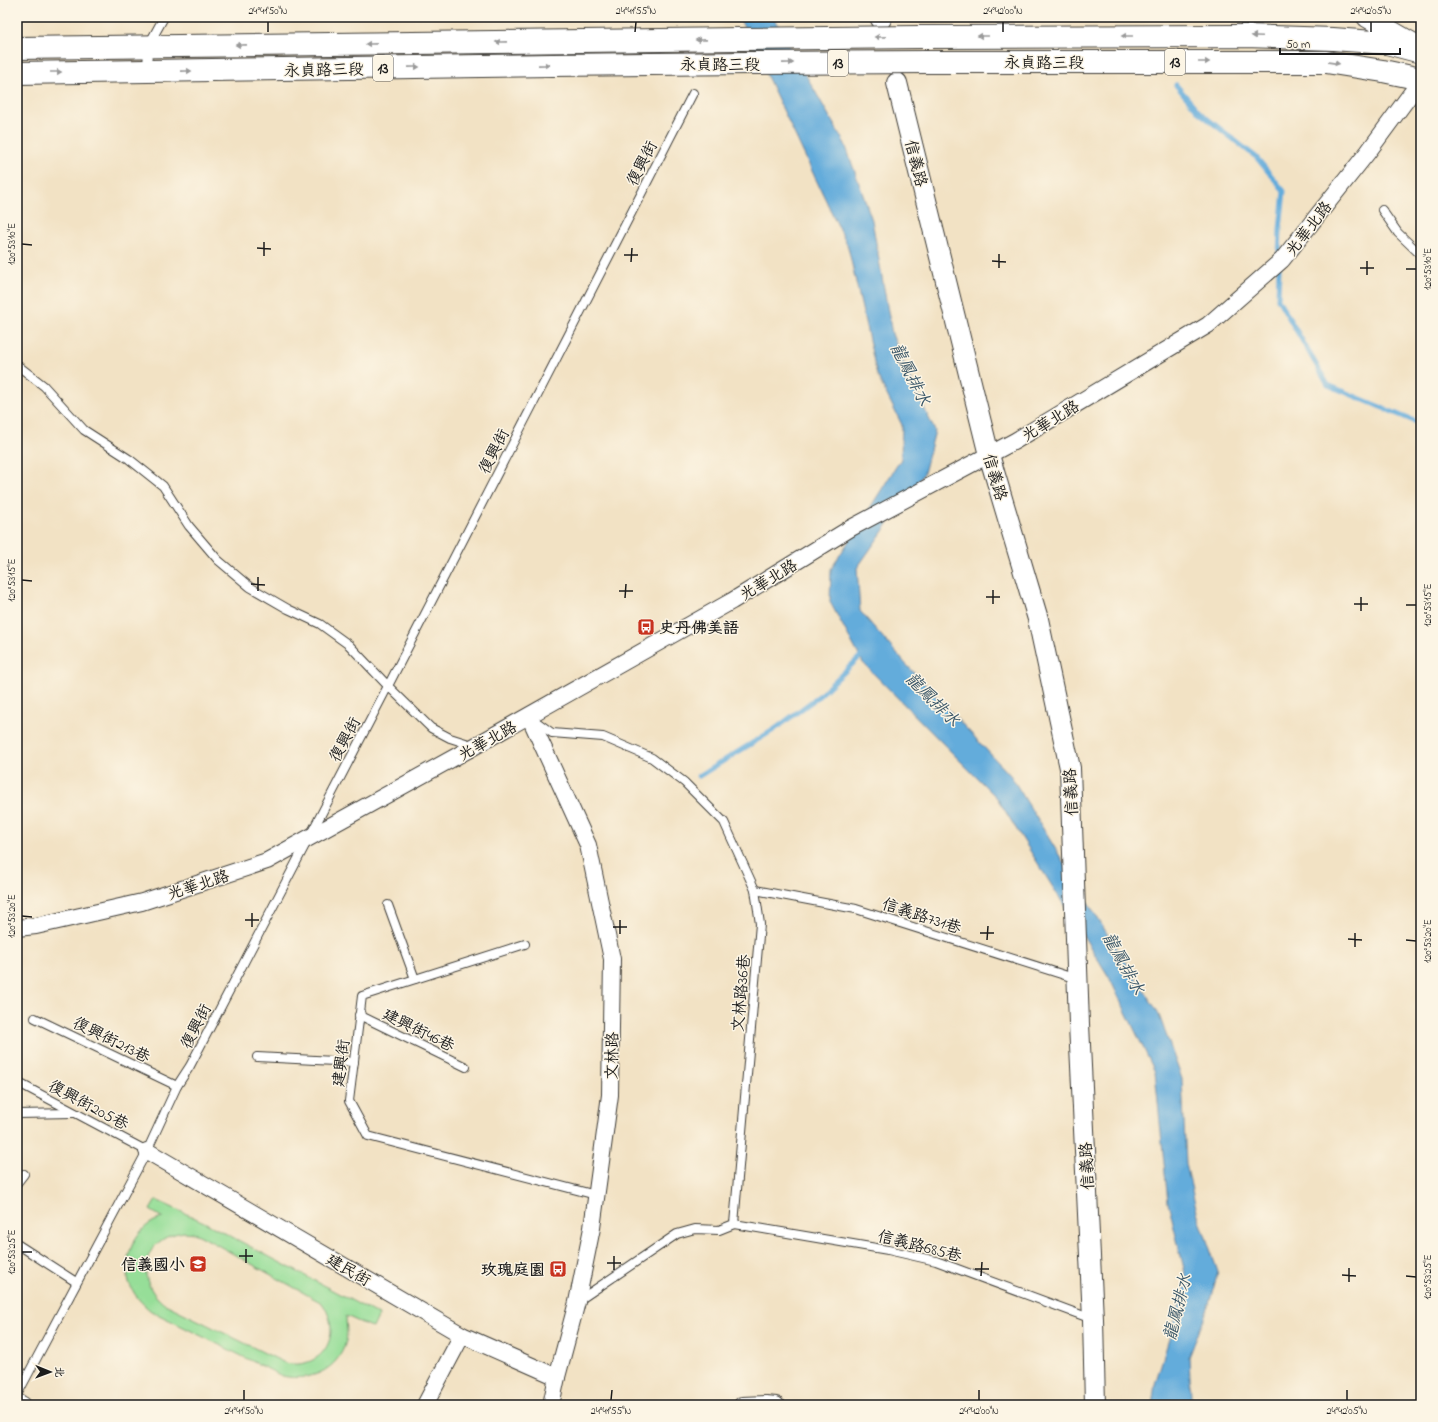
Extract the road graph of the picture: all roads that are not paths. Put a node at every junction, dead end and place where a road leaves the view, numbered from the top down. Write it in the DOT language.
graph roads {
  1 [pos="164,17"];
  2 [pos="1367,17"];
  3 [pos="148,46"];
  4 [pos="17,48"];
  5 [pos="1421,48"];
  6 [pos="1421,52"];
  7 [pos="17,72"];
  8 [pos="147,72"];
  9 [pos="1421,79"];
  10 [pos="897,83"];
  11 [pos="693,93"];
  12 [pos="1382,210"];
  13 [pos="1421,255"];
  14 [pos="17,365"];
  15 [pos="989,456"];
  16 [pos="388,686"];
  17 [pos="529,716"];
  18 [pos="475,746"];
  19 [pos="307,839"];
  20 [pos="755,890"];
  21 [pos="388,905"];
  22 [pos="17,928"];
  23 [pos="525,944"];
  24 [pos="415,979"];
  25 [pos="1077,979"];
  26 [pos="360,1015"];
  27 [pos="34,1018"];
  28 [pos="257,1057"];
  29 [pos="354,1062"];
  30 [pos="466,1067"];
  31 [pos="17,1082"];
  32 [pos="177,1086"];
  33 [pos="75,1112"];
  34 [pos="17,1114"];
  35 [pos="147,1151"];
  36 [pos="24,1174"];
  37 [pos="17,1183"];
  38 [pos="596,1195"];
  39 [pos="734,1224"];
  40 [pos="17,1244"];
  41 [pos="76,1282"];
  42 [pos="577,1302"];
  43 [pos="1093,1319"];
  44 [pos="462,1335"];
  45 [pos="557,1377"];
  46 [pos="17,1395"];
  47 [pos="17,1402"];
  48 [pos="23,1405"];
  49 [pos="425,1405"];
  50 [pos="551,1405"];
  51 [pos="742,1405"];
  52 [pos="776,1405"];
  53 [pos="1095,1405"];
  1 -- 3 [label="lane"];
  2 -- 5 [label="street"];
  3 -- 4 [label="main road, 永貞路三段 / 13"];
  6 -- 3 [label="main road, 永貞路三段 / 13, one-way, bridge"];
  3 -- 8 [label="lane"];
  7 -- 8 [label="main road, 永貞路三段 / 13, one-way"];
  8 -- 9 [label="main road, 永貞路三段 / 13, one-way, bridge"];
  9 -- 15 [label="street, 光華北路"];
  10 -- 15 [label="street, 信義路"];
  11 -- 16 [label="lane, 復興街"];
  12 -- 13 [label="lane"];
  14 -- 16 [label="lane"];
  15 -- 17 [label="street, 光華北路"];
  15 -- 25 [label="street, 信義路"];
  16 -- 18 [label="lane"];
  16 -- 19 [label="lane, 復興街"];
  17 -- 18 [label="street, 光華北路"];
  17 -- 20 [label="lane, 文林路36巷"];
  17 -- 38 [label="street, 文林路"];
  18 -- 19 [label="street, 光華北路"];
  19 -- 22 [label="street, 光華北路"];
  19 -- 32 [label="lane, 復興街"];
  20 -- 25 [label="lane, 信義路731巷"];
  20 -- 39 [label="lane, 文林路36巷"];
  21 -- 24 [label="lane"];
  23 -- 24 [label="lane, 建興街"];
  24 -- 26 [label="lane, 建興街"];
  25 -- 43 [label="street, 信義路"];
  26 -- 29 [label="lane, 建興街"];
  26 -- 30 [label="lane, 建興街46巷"];
  27 -- 32 [label="lane, 復興街213巷"];
  28 -- 29 [label="lane"];
  29 -- 38 [label="lane, 建興街"];
  31 -- 33 [label="lane, 復興街205巷"];
  32 -- 35 [label="lane, 復興街"];
  33 -- 34 [label="lane"];
  33 -- 35 [label="lane, 復興街205巷"];
  35 -- 41 [label="lane, 復興街"];
  35 -- 44 [label="street, 建民街"];
  36 -- 37 [label="lane"];
  38 -- 42 [label="street, 文林路"];
  39 -- 42 [label="lane"];
  39 -- 43 [label="lane, 信義路685巷"];
  40 -- 41 [label="lane"];
  41 -- 46 [label="lane, 復興街"];
  42 -- 45 [label="street, 文林路"];
  43 -- 53 [label="street, 信義路"];
  44 -- 45 [label="street, 建民街"];
  44 -- 49 [label="street"];
  45 -- 50 [label="street, 文林路"];
  47 -- 48 [label="street"];
  51 -- 52 [label="street"];
}
